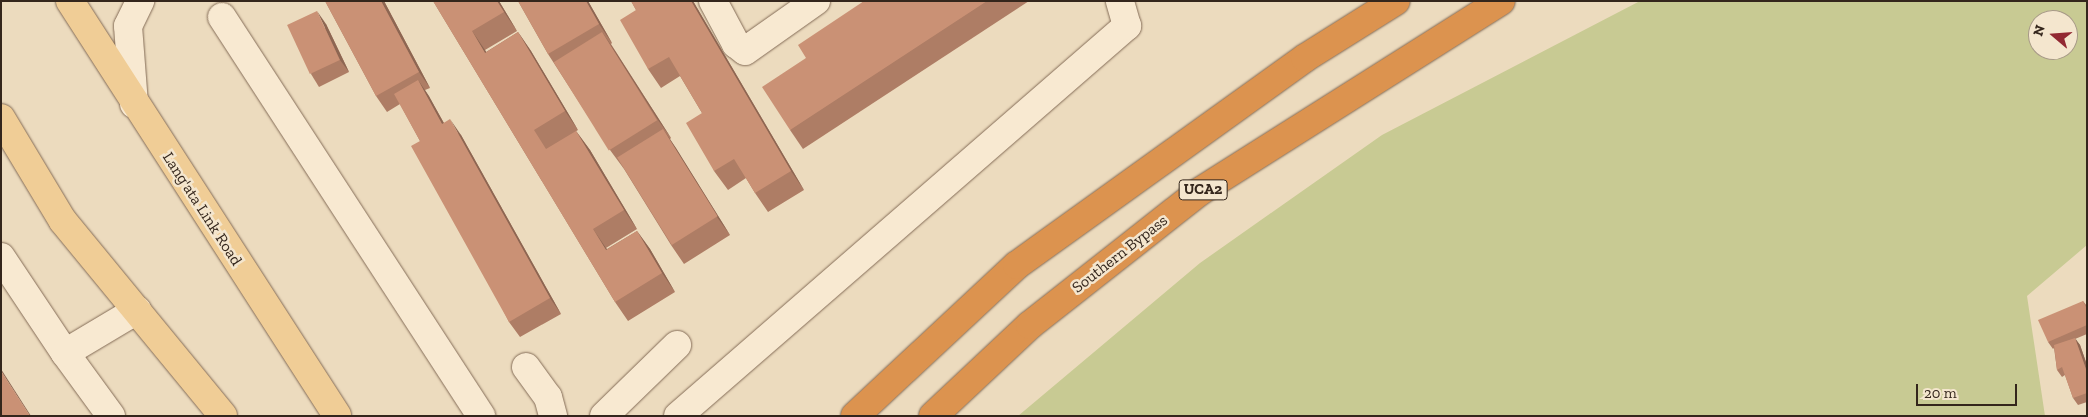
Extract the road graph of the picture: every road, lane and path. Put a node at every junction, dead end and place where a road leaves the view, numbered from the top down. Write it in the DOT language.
graph roads {
  1 [pos="70,1"];
  2 [pos="140,1"];
  3 [pos="713,1"];
  4 [pos="816,1"];
  5 [pos="1120,1"];
  6 [pos="1396,1"];
  7 [pos="1501,1"];
  8 [pos="222,17"];
  9 [pos="134,104"];
  10 [pos="1,118"];
  11 [pos="1,257"];
  12 [pos="137,310"];
  13 [pos="677,344"];
  14 [pos="66,353"];
  15 [pos="526,367"];
  16 [pos="110,416"];
  17 [pos="223,416"];
  18 [pos="336,416"];
  19 [pos="481,416"];
  20 [pos="553,416"];
  21 [pos="604,416"];
  22 [pos="678,416"];
  23 [pos="855,416"];
  24 [pos="932,416"];
  1 -- 9 [label="main road, Lang'ata Link Road"];
  2 -- 9 [label="street"];
  3 -- 4 [label="street"];
  5 -- 22 [label="street"];
  6 -- 23 [label="highway, UCA2"];
  7 -- 24 [label="highway, Southern Bypass / UCA2"];
  8 -- 19 [label="street"];
  9 -- 18 [label="main road, Lang'ata Link Road"];
  10 -- 12 [label="main road"];
  11 -- 14 [label="street"];
  12 -- 14 [label="street"];
  12 -- 17 [label="main road"];
  13 -- 21 [label="street"];
  14 -- 16 [label="street"];
  15 -- 20 [label="street"];
}
